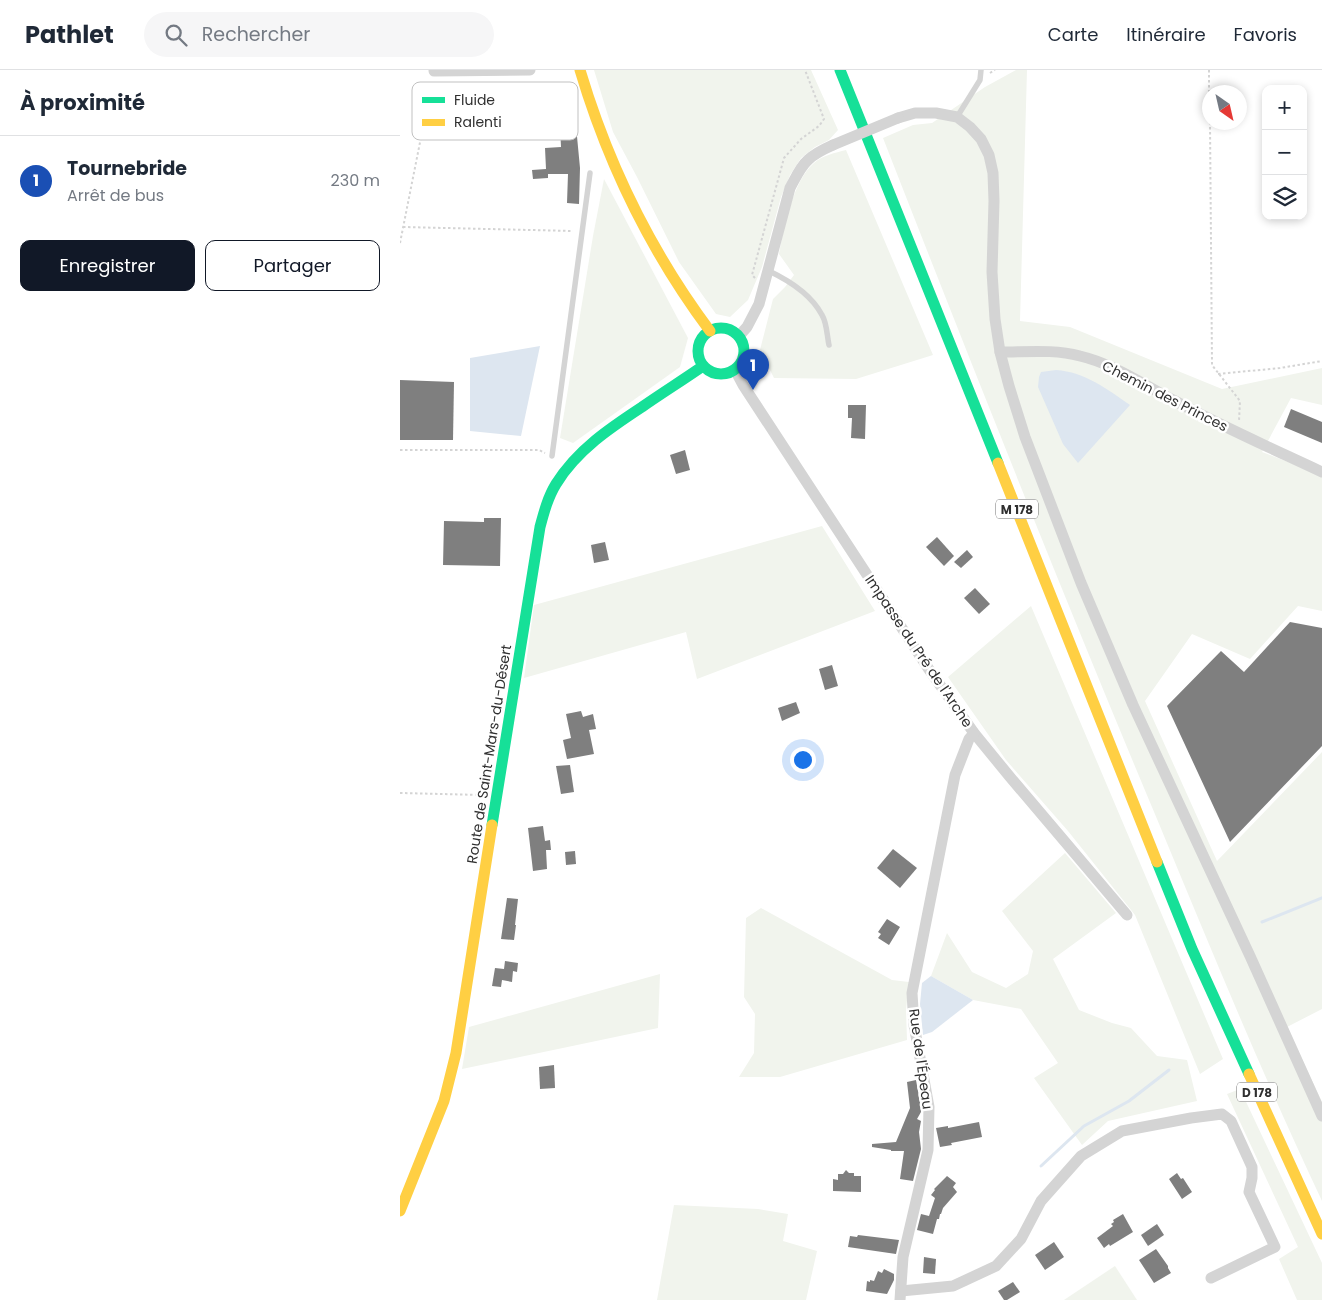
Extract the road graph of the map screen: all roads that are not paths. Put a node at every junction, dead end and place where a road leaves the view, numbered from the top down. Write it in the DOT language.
graph roads {
  1 [pos="530,70"];
  2 [pos="580,70"];
  3 [pos="840,70"];
  4 [pos="981,70"];
  5 [pos="434,71"];
  6 [pos="957,117"];
  7 [pos="590,173"];
  8 [pos="769,271"];
  9 [pos="710,331"];
  10 [pos="739,336"];
  11 [pos="829,345"];
  12 [pos="1000,352"];
  13 [pos="703,366"];
  14 [pos="735,370"];
  15 [pos="552,456"];
  16 [pos="1322,472"];
  17 [pos="974,733"];
  18 [pos="1128,915"];
  19 [pos="1192,949"];
  20 [pos="1322,1116"];
  21 [pos="400,1211"];
  22 [pos="1322,1234"];
  23 [pos="1210,1278"];
  24 [pos="900,1295"];
  1 -- 5 [label="street"];
  2 -- 9 [label="main road"];
  3 -- 19 [label="main road, M 178"];
  4 -- 6 [label="lane"];
  6 -- 8 [label="street, bridge"];
  6 -- 12 [label="street"];
  7 -- 15 [label="lane"];
  8 -- 10 [label="street"];
  8 -- 11 [label="lane"];
  9 -- 10 [label="main road"];
  9 -- 13 [label="main road"];
  10 -- 14 [label="main road"];
  12 -- 16 [label="street, Chemin des Princes"];
  12 -- 20 [label="street"];
  13 -- 14 [label="main road"];
  13 -- 21 [label="main road, Route de Saint-Mars-du-Désert"];
  14 -- 17 [label="street, Impasse du Pré de l'Arche"];
  17 -- 18 [label="street, Impasse du Pré de l'Arche"];
  17 -- 24 [label="street, Rue de l'Épeau"];
  19 -- 22 [label="main road, D 178"];
  23 -- 24 [label="street"];
}
